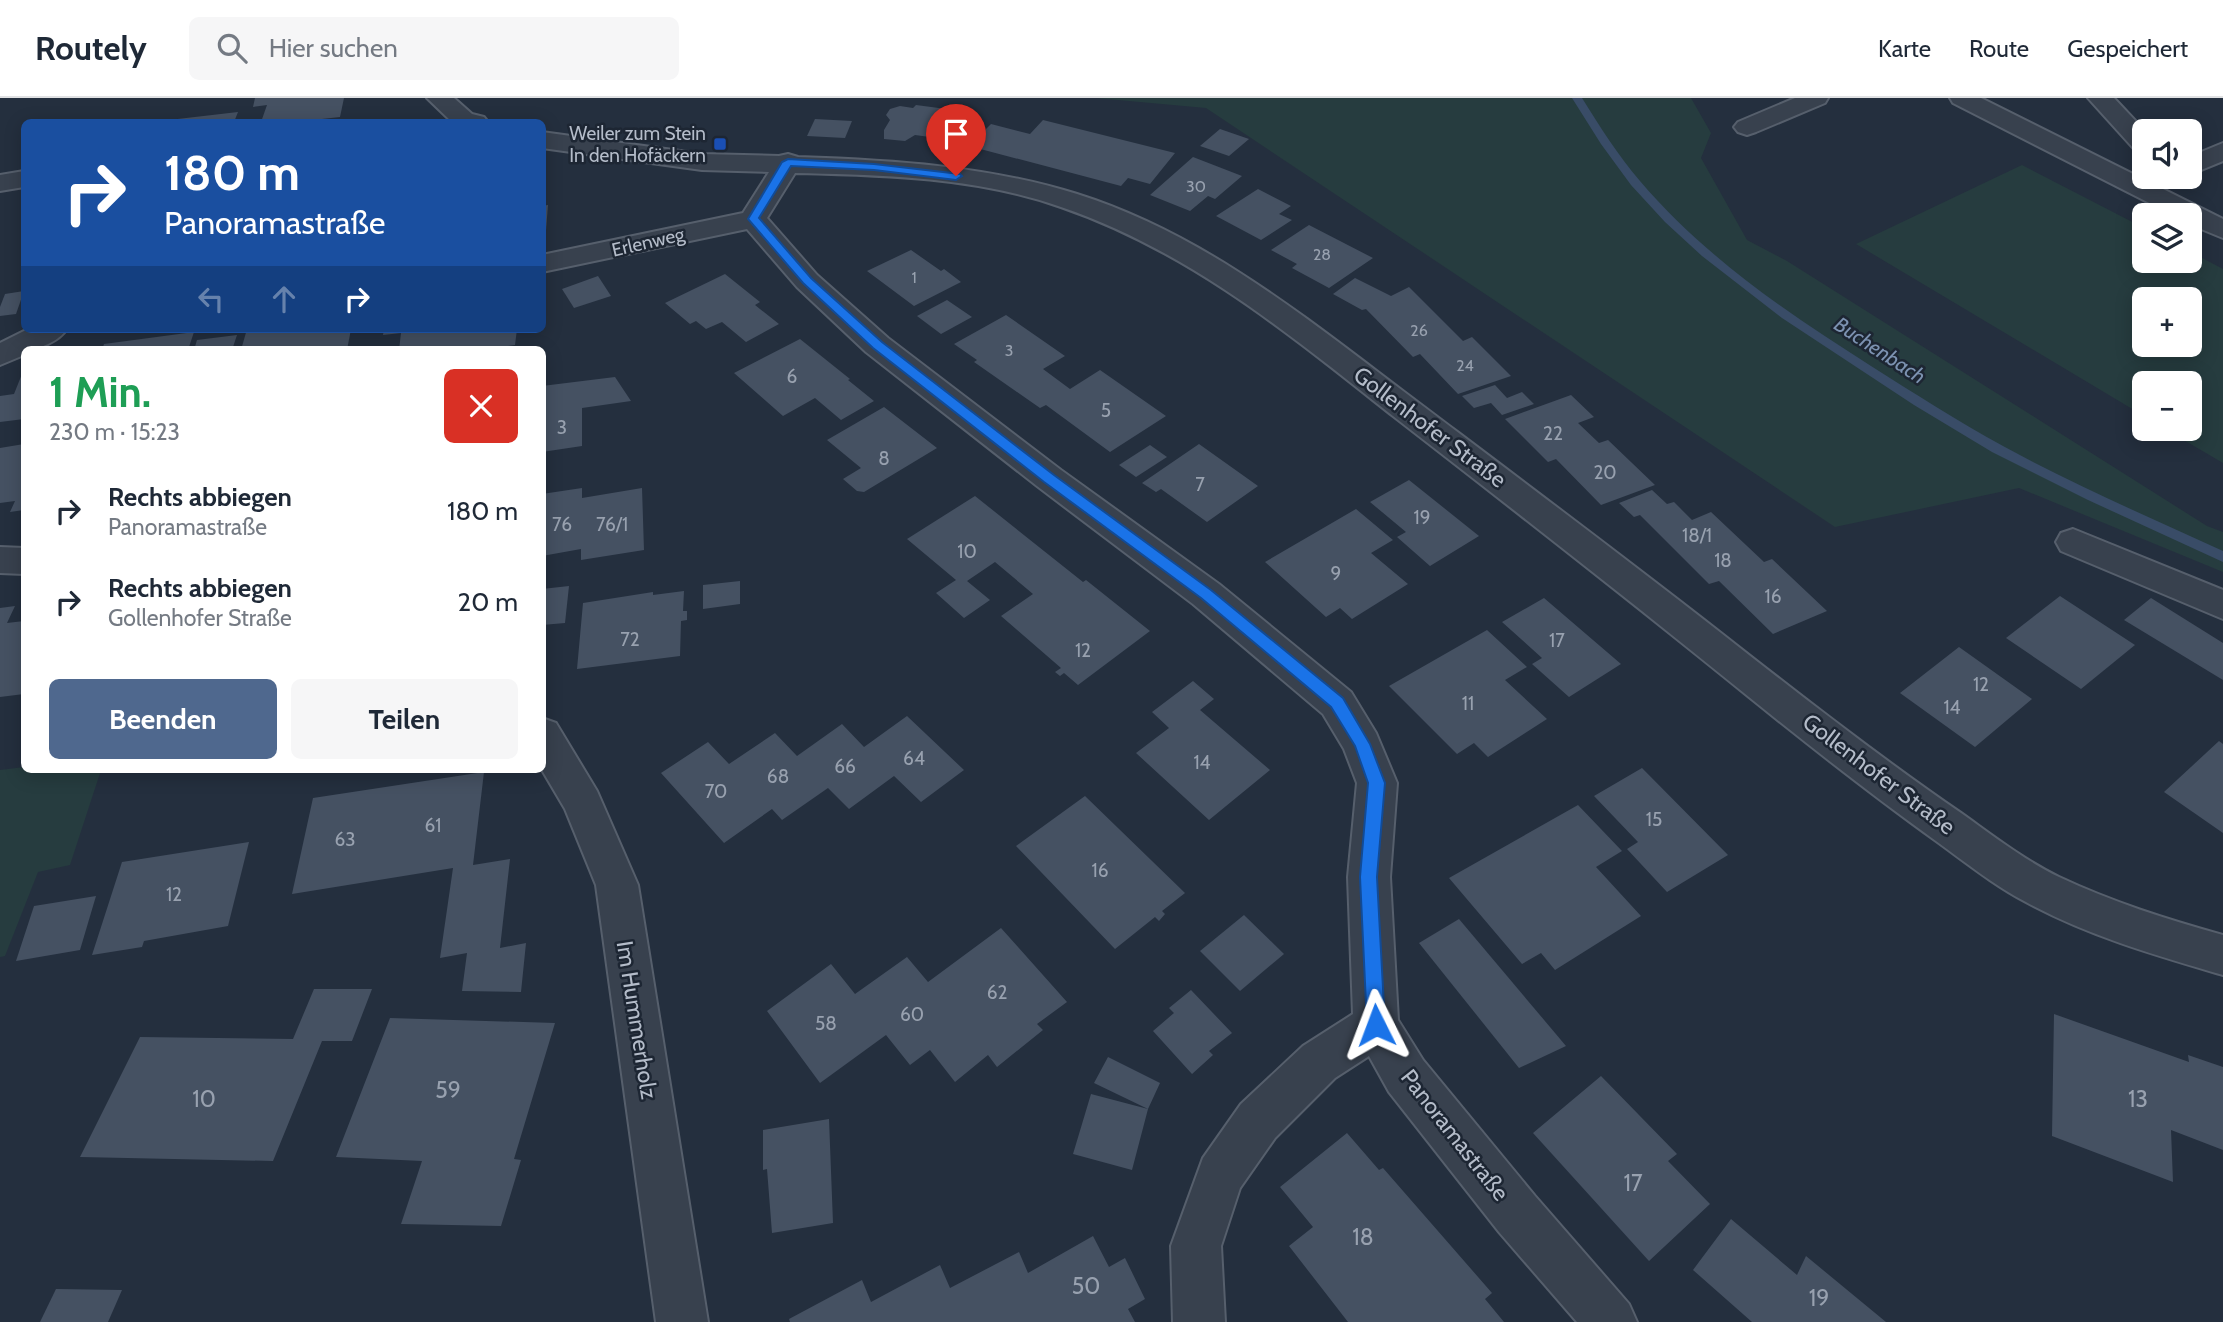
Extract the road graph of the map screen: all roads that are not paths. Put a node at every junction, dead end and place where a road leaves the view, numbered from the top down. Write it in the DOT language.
graph roads {
  1 [pos="439,98"];
  2 [pos="1816,98"];
  3 [pos="1962,98"];
  4 [pos="2100,98"];
  5 [pos="463,119"];
  6 [pos="1747,127"];
  7 [pos="2132,132"];
  8 [pos="546,141"];
  9 [pos="2223,151"];
  10 [pos="2202,161"];
  11 [pos="788,162"];
  12 [pos="21,180"];
  13 [pos="0,183"];
  14 [pos="2195,189"];
  15 [pos="2223,209"];
  16 [pos="753,219"];
  17 [pos="2223,230"];
  18 [pos="546,263"];
  19 [pos="44,333"];
  20 [pos="0,355"];
  21 [pos="2073,542"];
  22 [pos="0,559"];
  23 [pos="21,561"];
  24 [pos="2223,605"];
  25 [pos="546,741"];
  26 [pos="2223,955"];
  27 [pos="1376,1025"];
  28 [pos="682,1322"];
  29 [pos="1199,1322"];
  30 [pos="1611,1322"];
  1 -- 5 [label="street"];
  2 -- 6 [label="street"];
  3 -- 17 [label="street"];
  4 -- 7 [label="street"];
  8 -- 11 [label="street, Gollenhofer Straße"];
  9 -- 10 [label="street"];
  11 -- 16 [label="street"];
  11 -- 26 [label="street, Gollenhofer Straße"];
  12 -- 13 [label="street"];
  14 -- 15 [label="street"];
  16 -- 18 [label="street, Erlenweg"];
  16 -- 27 [label="street, Panoramastraße"];
  19 -- 20 [label="street"];
  21 -- 24 [label="street"];
  22 -- 23 [label="street"];
  25 -- 28 [label="street, Im Hummerholz"];
  27 -- 29 [label="street"];
  27 -- 30 [label="street, Panoramastraße"];
}
